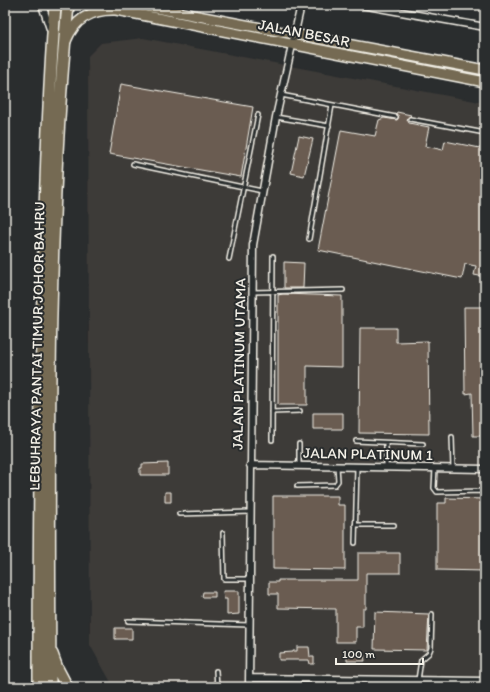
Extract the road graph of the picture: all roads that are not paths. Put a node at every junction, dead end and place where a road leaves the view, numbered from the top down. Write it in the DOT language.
graph roads {
  1 [pos="42,5"];
  2 [pos="55,5"];
  3 [pos="68,5"];
  4 [pos="140,5"];
  5 [pos="301,5"];
  6 [pos="362,5"];
  7 [pos="481,5"];
  8 [pos="485,6"];
  9 [pos="386,7"];
  10 [pos="397,8"];
  11 [pos="485,27"];
  12 [pos="294,33"];
  13 [pos="292,45"];
  14 [pos="63,48"];
  15 [pos="52,50"];
  16 [pos="485,70"];
  17 [pos="485,82"];
  18 [pos="281,95"];
  19 [pos="332,105"];
  20 [pos="258,115"];
  21 [pos="276,117"];
  22 [pos="396,117"];
  23 [pos="410,119"];
  24 [pos="329,126"];
  25 [pos="485,133"];
  26 [pos="133,164"];
  27 [pos="243,187"];
  28 [pos="262,191"];
  29 [pos="309,239"];
  30 [pos="274,256"];
  31 [pos="229,259"];
  32 [pos="343,290"];
  33 [pos="253,292"];
  34 [pos="273,292"];
  35 [pos="300,411"];
  36 [pos="272,412"];
  37 [pos="452,437"];
  38 [pos="272,440"];
  39 [pos="356,441"];
  40 [pos="386,443"];
  41 [pos="299,444"];
  42 [pos="423,444"];
  43 [pos="250,465"];
  44 [pos="299,466"];
  45 [pos="337,466"];
  46 [pos="357,467"];
  47 [pos="386,467"];
  48 [pos="435,468"];
  49 [pos="452,468"];
  50 [pos="485,469"];
  51 [pos="297,486"];
  52 [pos="485,492"];
  53 [pos="250,512"];
  54 [pos="179,514"];
  55 [pos="355,525"];
  56 [pos="394,525"];
  57 [pos="223,533"];
  58 [pos="355,543"];
  59 [pos="249,579"];
  60 [pos="432,614"];
  61 [pos="128,621"];
  62 [pos="249,625"];
  63 [pos="50,646"];
  64 [pos="216,671"];
  65 [pos="249,678"];
  66 [pos="418,680"];
  67 [pos="485,681"];
  68 [pos="38,684"];
  69 [pos="50,687"];
  70 [pos="68,687"];
  71 [pos="217,687"];
  72 [pos="248,687"];
  1 -- 15 [label="street"];
  2 -- 15 [label="highway, LEBUHRAYA PANTAI TIMUR JOHOR BAHRU"];
  3 -- 14 [label="highway, LEBUHRAYA PANTAI TIMUR JOHOR BAHRU"];
  4 -- 12 [label="main road, JALAN BESAR"];
  5 -- 12 [label="street, JALAN PLATINUM UTAMA"];
  6 -- 9 [label="street"];
  7 -- 8 [label="street"];
  9 -- 10 [label="street"];
  10 -- 11 [label="street"];
  12 -- 13 [label="street, JALAN PLATINUM UTAMA"];
  12 -- 16 [label="main road, JALAN BESAR"];
  13 -- 14 [label="main road, JALAN BESAR"];
  13 -- 17 [label="main road, JALAN BESAR"];
  13 -- 18 [label="street, JALAN PLATINUM UTAMA"];
  14 -- 63 [label="highway, LEBUHRAYA PANTAI TIMUR JOHOR BAHRU"];
  15 -- 68 [label="highway, LEBUHRAYA PANTAI TIMUR JOHOR BAHRU"];
  18 -- 19 [label="lane"];
  18 -- 21 [label="street, JALAN PLATINUM UTAMA"];
  19 -- 22 [label="lane"];
  19 -- 24 [label="lane"];
  20 -- 27 [label="lane"];
  21 -- 24 [label="lane"];
  21 -- 28 [label="street, JALAN PLATINUM UTAMA"];
  23 -- 25 [label="lane"];
  24 -- 29 [label="lane"];
  26 -- 27 [label="lane"];
  27 -- 28 [label="lane"];
  27 -- 31 [label="lane"];
  28 -- 33 [label="street, JALAN PLATINUM UTAMA"];
  30 -- 34 [label="lane"];
  32 -- 34 [label="lane"];
  33 -- 34 [label="lane"];
  33 -- 43 [label="street, JALAN PLATINUM UTAMA"];
  34 -- 36 [label="lane"];
  35 -- 36 [label="lane"];
  36 -- 38 [label="lane"];
  37 -- 49 [label="lane"];
  39 -- 40 [label="lane"];
  40 -- 42 [label="lane"];
  40 -- 47 [label="lane"];
  41 -- 44 [label="lane"];
  43 -- 44 [label="street, JALAN PLATINUM 1"];
  43 -- 53 [label="street, JALAN PLATINUM UTAMA"];
  44 -- 45 [label="street, JALAN PLATINUM 1"];
  45 -- 46 [label="street, JALAN PLATINUM 1"];
  45 -- 51 [label="lane"];
  46 -- 47 [label="street, JALAN PLATINUM 1"];
  46 -- 55 [label="lane"];
  47 -- 48 [label="street, JALAN PLATINUM 1"];
  48 -- 49 [label="street, JALAN PLATINUM 1"];
  48 -- 52 [label="lane"];
  49 -- 50 [label="street, JALAN PLATINUM 1"];
  53 -- 54 [label="lane"];
  53 -- 59 [label="street, JALAN PLATINUM UTAMA"];
  55 -- 56 [label="lane"];
  55 -- 58 [label="lane"];
  57 -- 59 [label="lane"];
  59 -- 62 [label="street, JALAN PLATINUM UTAMA"];
  60 -- 66 [label="lane"];
  61 -- 62 [label="lane"];
  62 -- 65 [label="street, JALAN PLATINUM UTAMA"];
  63 -- 69 [label="highway, LEBUHRAYA PANTAI TIMUR JOHOR BAHRU"];
  63 -- 70 [label="highway"];
  64 -- 71 [label="lane"];
  65 -- 66 [label="street"];
  65 -- 72 [label="street, JALAN PLATINUM UTAMA"];
  66 -- 67 [label="street"];
}
